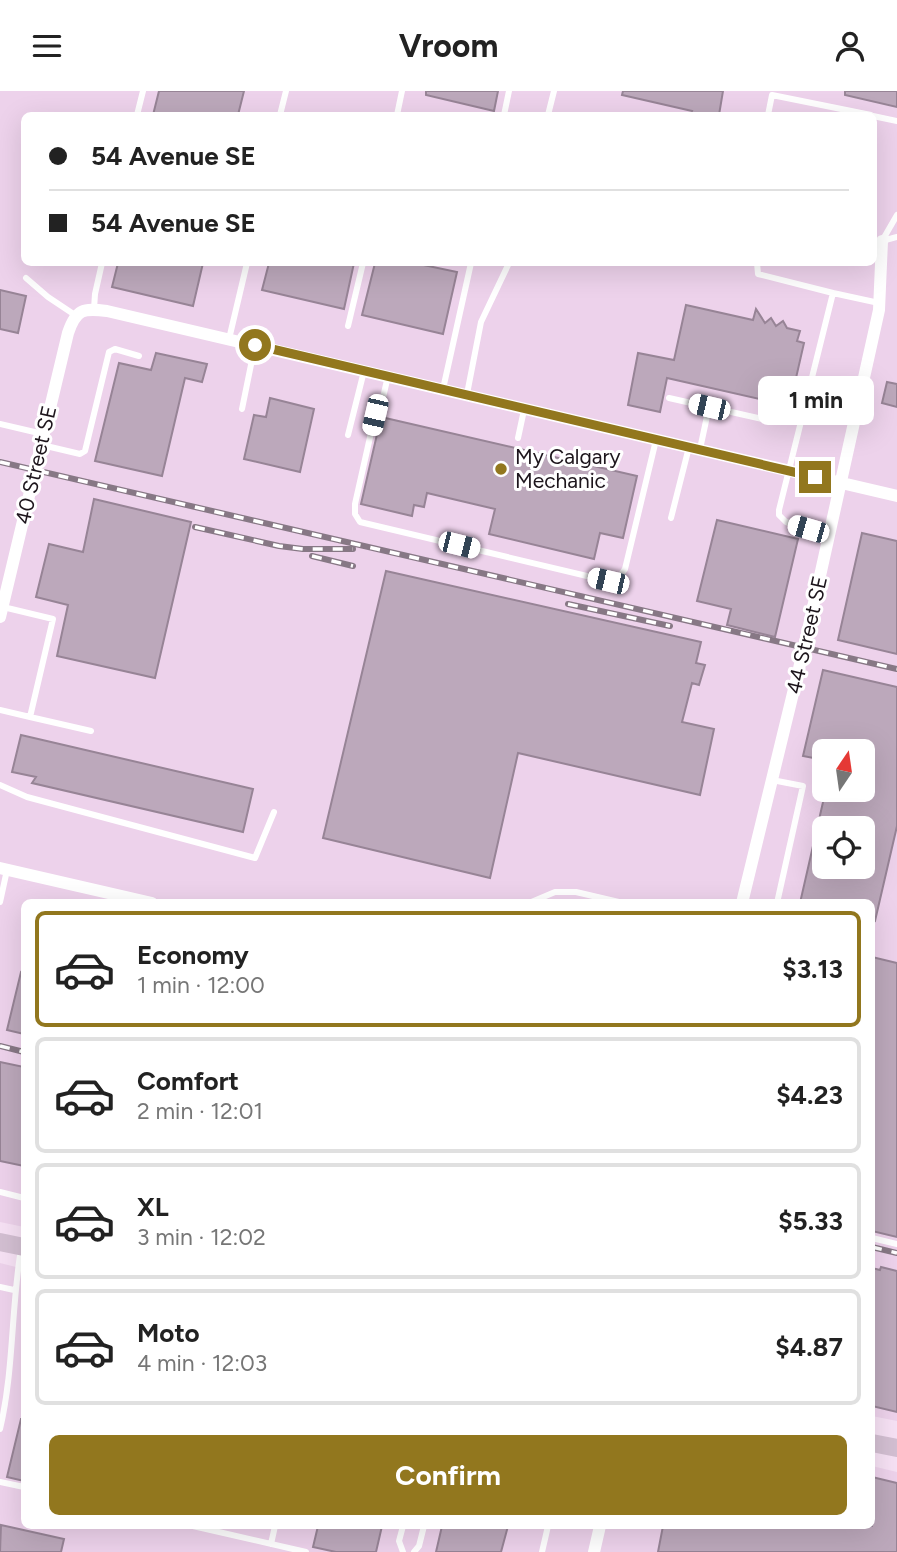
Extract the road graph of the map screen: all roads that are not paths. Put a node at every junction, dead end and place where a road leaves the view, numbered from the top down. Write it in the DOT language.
graph roads {
  1 [pos="143,91"];
  2 [pos="286,91"];
  3 [pos="402,91"];
  4 [pos="509,91"];
  5 [pos="554,91"];
  6 [pos="138,112"];
  7 [pos="281,112"];
  8 [pos="398,112"];
  9 [pos="505,112"];
  10 [pos="549,112"];
  11 [pos="769,112"];
  12 [pos="848,112"];
  13 [pos="877,117"];
  14 [pos="897,121"];
  15 [pos="897,215"];
  16 [pos="897,237"];
  17 [pos="882,241"];
  18 [pos="101,266"];
  19 [pos="246,266"];
  20 [pos="362,266"];
  21 [pos="470,266"];
  22 [pos="508,266"];
  23 [pos="757,266"];
  24 [pos="26,278"];
  25 [pos="833,293"];
  26 [pos="879,303"];
  27 [pos="94,309"];
  28 [pos="75,315"];
  29 [pos="348,326"];
  30 [pos="229,339"];
  31 [pos="255,345"];
  32 [pos="139,356"];
  33 [pos="364,370"];
  34 [pos="388,376"];
  35 [pos="443,389"];
  36 [pos="467,394"];
  37 [pos="669,398"];
  38 [pos="709,407"];
  39 [pos="525,408"];
  40 [pos="242,409"];
  41 [pos="771,421"];
  42 [pos="0,424"];
  43 [pos="348,435"];
  44 [pos="517,438"];
  45 [pos="656,439"];
  46 [pos="41,440"];
  47 [pos="695,448"];
  48 [pos="789,471"];
  49 [pos="841,483"];
  50 [pos="897,496"];
  51 [pos="671,518"];
  52 [pos="830,535"];
  53 [pos="1,612"];
  54 [pos="0,710"];
  55 [pos="30,717"];
  56 [pos="91,731"];
  57 [pos="772,779"];
  58 [pos="0,785"];
  59 [pos="274,812"];
  60 [pos="4,869"];
  61 [pos="135,899"];
  62 [pos="538,899"];
  63 [pos="606,899"];
  64 [pos="743,899"];
  65 [pos="778,899"];
  66 [pos="0,901"];
  67 [pos="0,1192"];
  68 [pos="21,1197"];
  69 [pos="875,1239"];
  70 [pos="0,1242"];
  71 [pos="897,1244"];
  72 [pos="21,1247"];
  73 [pos="21,1258"];
  74 [pos="0,1287"];
  75 [pos="15,1290"];
  76 [pos="0,1358"];
  77 [pos="10,1360"];
  78 [pos="0,1429"];
  79 [pos="875,1444"];
  80 [pos="897,1448"];
  81 [pos="0,1482"];
  82 [pos="21,1486"];
  83 [pos="207,1529"];
  84 [pos="274,1529"];
  85 [pos="402,1529"];
  86 [pos="423,1529"];
  87 [pos="547,1529"];
  88 [pos="599,1529"];
  89 [pos="271,1544"];
  90 [pos="306,1552"];
  91 [pos="403,1552"];
  92 [pos="414,1552"];
  93 [pos="542,1552"];
  94 [pos="594,1552"];
  1 -- 6 [label="lane"];
  2 -- 7 [label="lane"];
  3 -- 8 [label="lane"];
  4 -- 9 [label="lane"];
  5 -- 10 [label="lane"];
  11 -- 12 [label="lane"];
  13 -- 14 [label="lane"];
  15 -- 17 [label="lane"];
  16 -- 17 [label="lane"];
  17 -- 26 [label="street, 44 Street SE"];
  18 -- 27 [label="lane"];
  19 -- 30 [label="lane"];
  20 -- 29 [label="lane"];
  21 -- 35 [label="lane"];
  22 -- 36 [label="lane"];
  23 -- 25 [label="lane"];
  24 -- 28 [label="lane"];
  25 -- 26 [label="lane"];
  25 -- 48 [label="lane"];
  26 -- 49 [label="street, 44 Street SE"];
  27 -- 28 [label="street"];
  27 -- 30 [label="street"];
  28 -- 46 [label="street, 40 Street SE"];
  30 -- 31 [label="street"];
  31 -- 33 [label="street"];
  31 -- 40 [label="lane"];
  32 -- 46 [label="lane"];
  33 -- 34 [label="street"];
  33 -- 43 [label="lane"];
  34 -- 35 [label="street"];
  34 -- 45 [label="lane"];
  35 -- 36 [label="street"];
  36 -- 39 [label="street"];
  37 -- 38 [label="lane"];
  38 -- 41 [label="lane"];
  38 -- 47 [label="lane"];
  39 -- 44 [label="lane"];
  39 -- 45 [label="street"];
  42 -- 46 [label="lane"];
  45 -- 47 [label="street"];
  46 -- 53 [label="street, 40 Street SE"];
  47 -- 48 [label="street"];
  47 -- 51 [label="lane"];
  48 -- 49 [label="street"];
  48 -- 52 [label="lane"];
  49 -- 50 [label="street"];
  49 -- 52 [label="street, 44 Street SE"];
  52 -- 57 [label="street, 44 Street SE"];
  53 -- 55 [label="lane"];
  54 -- 55 [label="lane"];
  55 -- 56 [label="lane"];
  57 -- 64 [label="street, 44 Street SE"];
  57 -- 65 [label="lane"];
  58 -- 59 [label="lane"];
  60 -- 61 [label="street"];
  60 -- 66 [label="lane"];
  62 -- 63 [label="lane"];
  67 -- 68 [label="lane"];
  69 -- 71 [label="lane"];
  70 -- 72 [label="street"];
  73 -- 75 [label="lane"];
  74 -- 75 [label="lane"];
  75 -- 77 [label="lane"];
  76 -- 77 [label="lane"];
  77 -- 78 [label="lane"];
  79 -- 80 [label="street"];
  81 -- 82 [label="lane"];
  83 -- 89 [label="lane"];
  84 -- 89 [label="lane"];
  85 -- 91 [label="lane"];
  86 -- 92 [label="lane"];
  87 -- 93 [label="lane"];
  88 -- 94 [label="street"];
  89 -- 90 [label="lane"];
}
